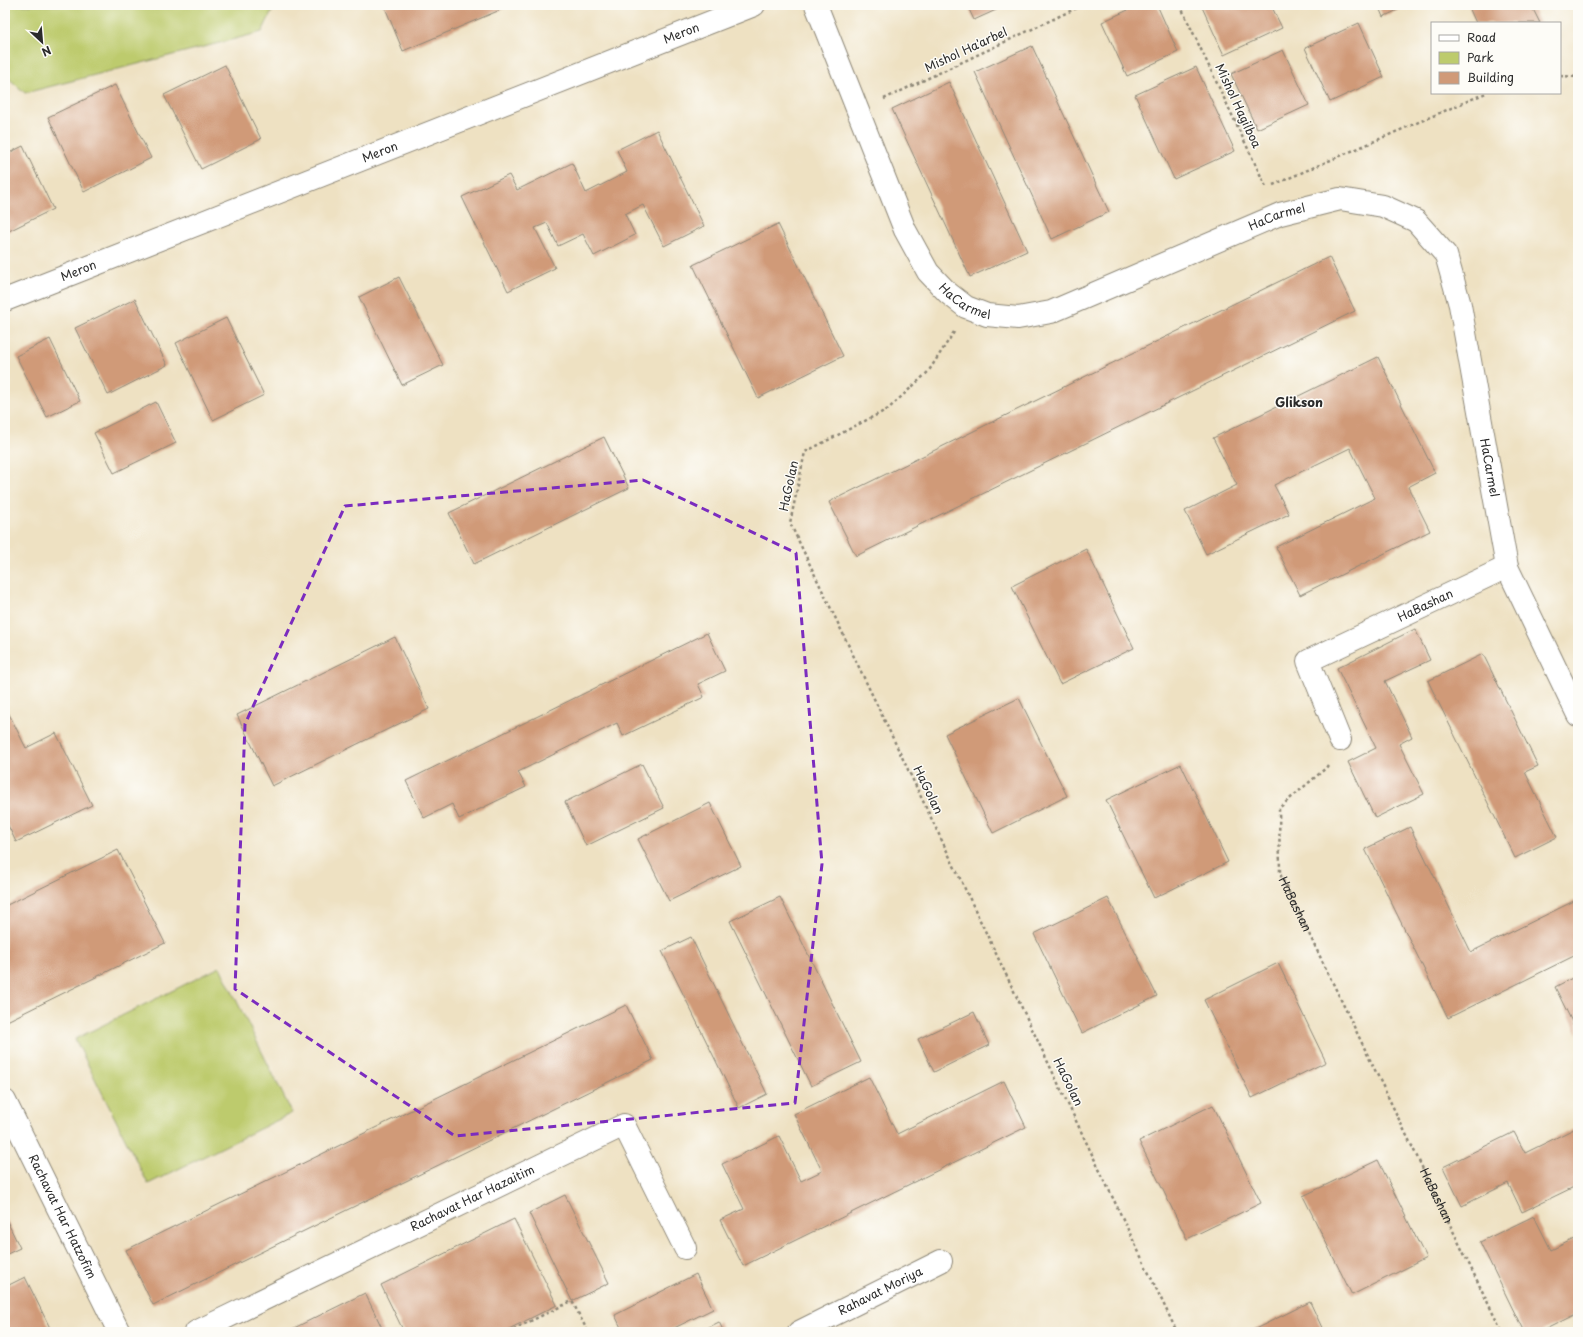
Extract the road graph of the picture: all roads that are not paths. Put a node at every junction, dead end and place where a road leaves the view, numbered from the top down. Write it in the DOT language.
graph roads {
  1 [pos="754,5"];
  2 [pos="816,5"];
  3 [pos="5,300"];
  4 [pos="1507,567"];
  5 [pos="1578,715"];
  6 [pos="1340,740"];
  7 [pos="5,1101"];
  8 [pos="685,1248"];
  9 [pos="940,1261"];
  10 [pos="119,1332"];
  11 [pos="196,1332"];
  12 [pos="799,1332"];
  1 -- 3 [label="street, Meron"];
  2 -- 4 [label="street, HaCarmel"];
  4 -- 5 [label="street, HaCarmel"];
  4 -- 6 [label="street, HaBashan"];
  7 -- 10 [label="street, Rachavat Har Hatzofim"];
  8 -- 11 [label="street, Rachavat Har Hazaitim"];
  9 -- 12 [label="street, Rahavat Moriya"];
}
